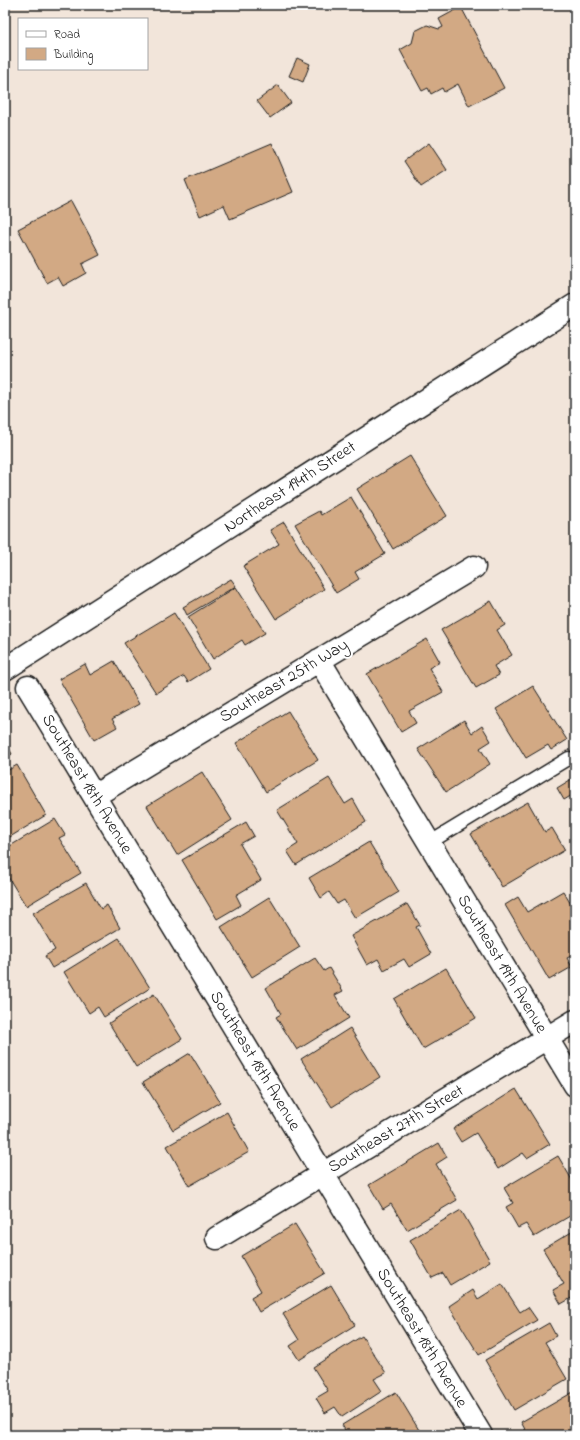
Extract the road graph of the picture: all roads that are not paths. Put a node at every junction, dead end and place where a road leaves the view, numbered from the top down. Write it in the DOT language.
graph roads {
  1 [pos="575,305"];
  2 [pos="474,567"];
  3 [pos="319,660"];
  4 [pos="5,669"];
  5 [pos="28,687"];
  6 [pos="569,758"];
  7 [pos="94,796"];
  8 [pos="429,843"];
  9 [pos="575,1021"];
  10 [pos="546,1038"];
  11 [pos="575,1085"];
  12 [pos="323,1174"];
  13 [pos="217,1238"];
  14 [pos="481,1435"];
  1 -- 4 [label="street, Northeast 194th Street"];
  2 -- 3 [label="street, Southeast 25th Way"];
  3 -- 7 [label="street, Southeast 25th Way"];
  3 -- 8 [label="street, Southeast 19th Avenue"];
  5 -- 7 [label="street, Southeast 18th Avenue"];
  6 -- 8 [label="lane"];
  7 -- 12 [label="street, Southeast 18th Avenue"];
  8 -- 10 [label="street, Southeast 19th Avenue"];
  9 -- 10 [label="street, Southeast 27th Street"];
  10 -- 11 [label="street, Southeast 19th Avenue"];
  10 -- 12 [label="street, Southeast 27th Street"];
  12 -- 13 [label="street, Southeast 27th Street"];
  12 -- 14 [label="street, Southeast 18th Avenue"];
}
